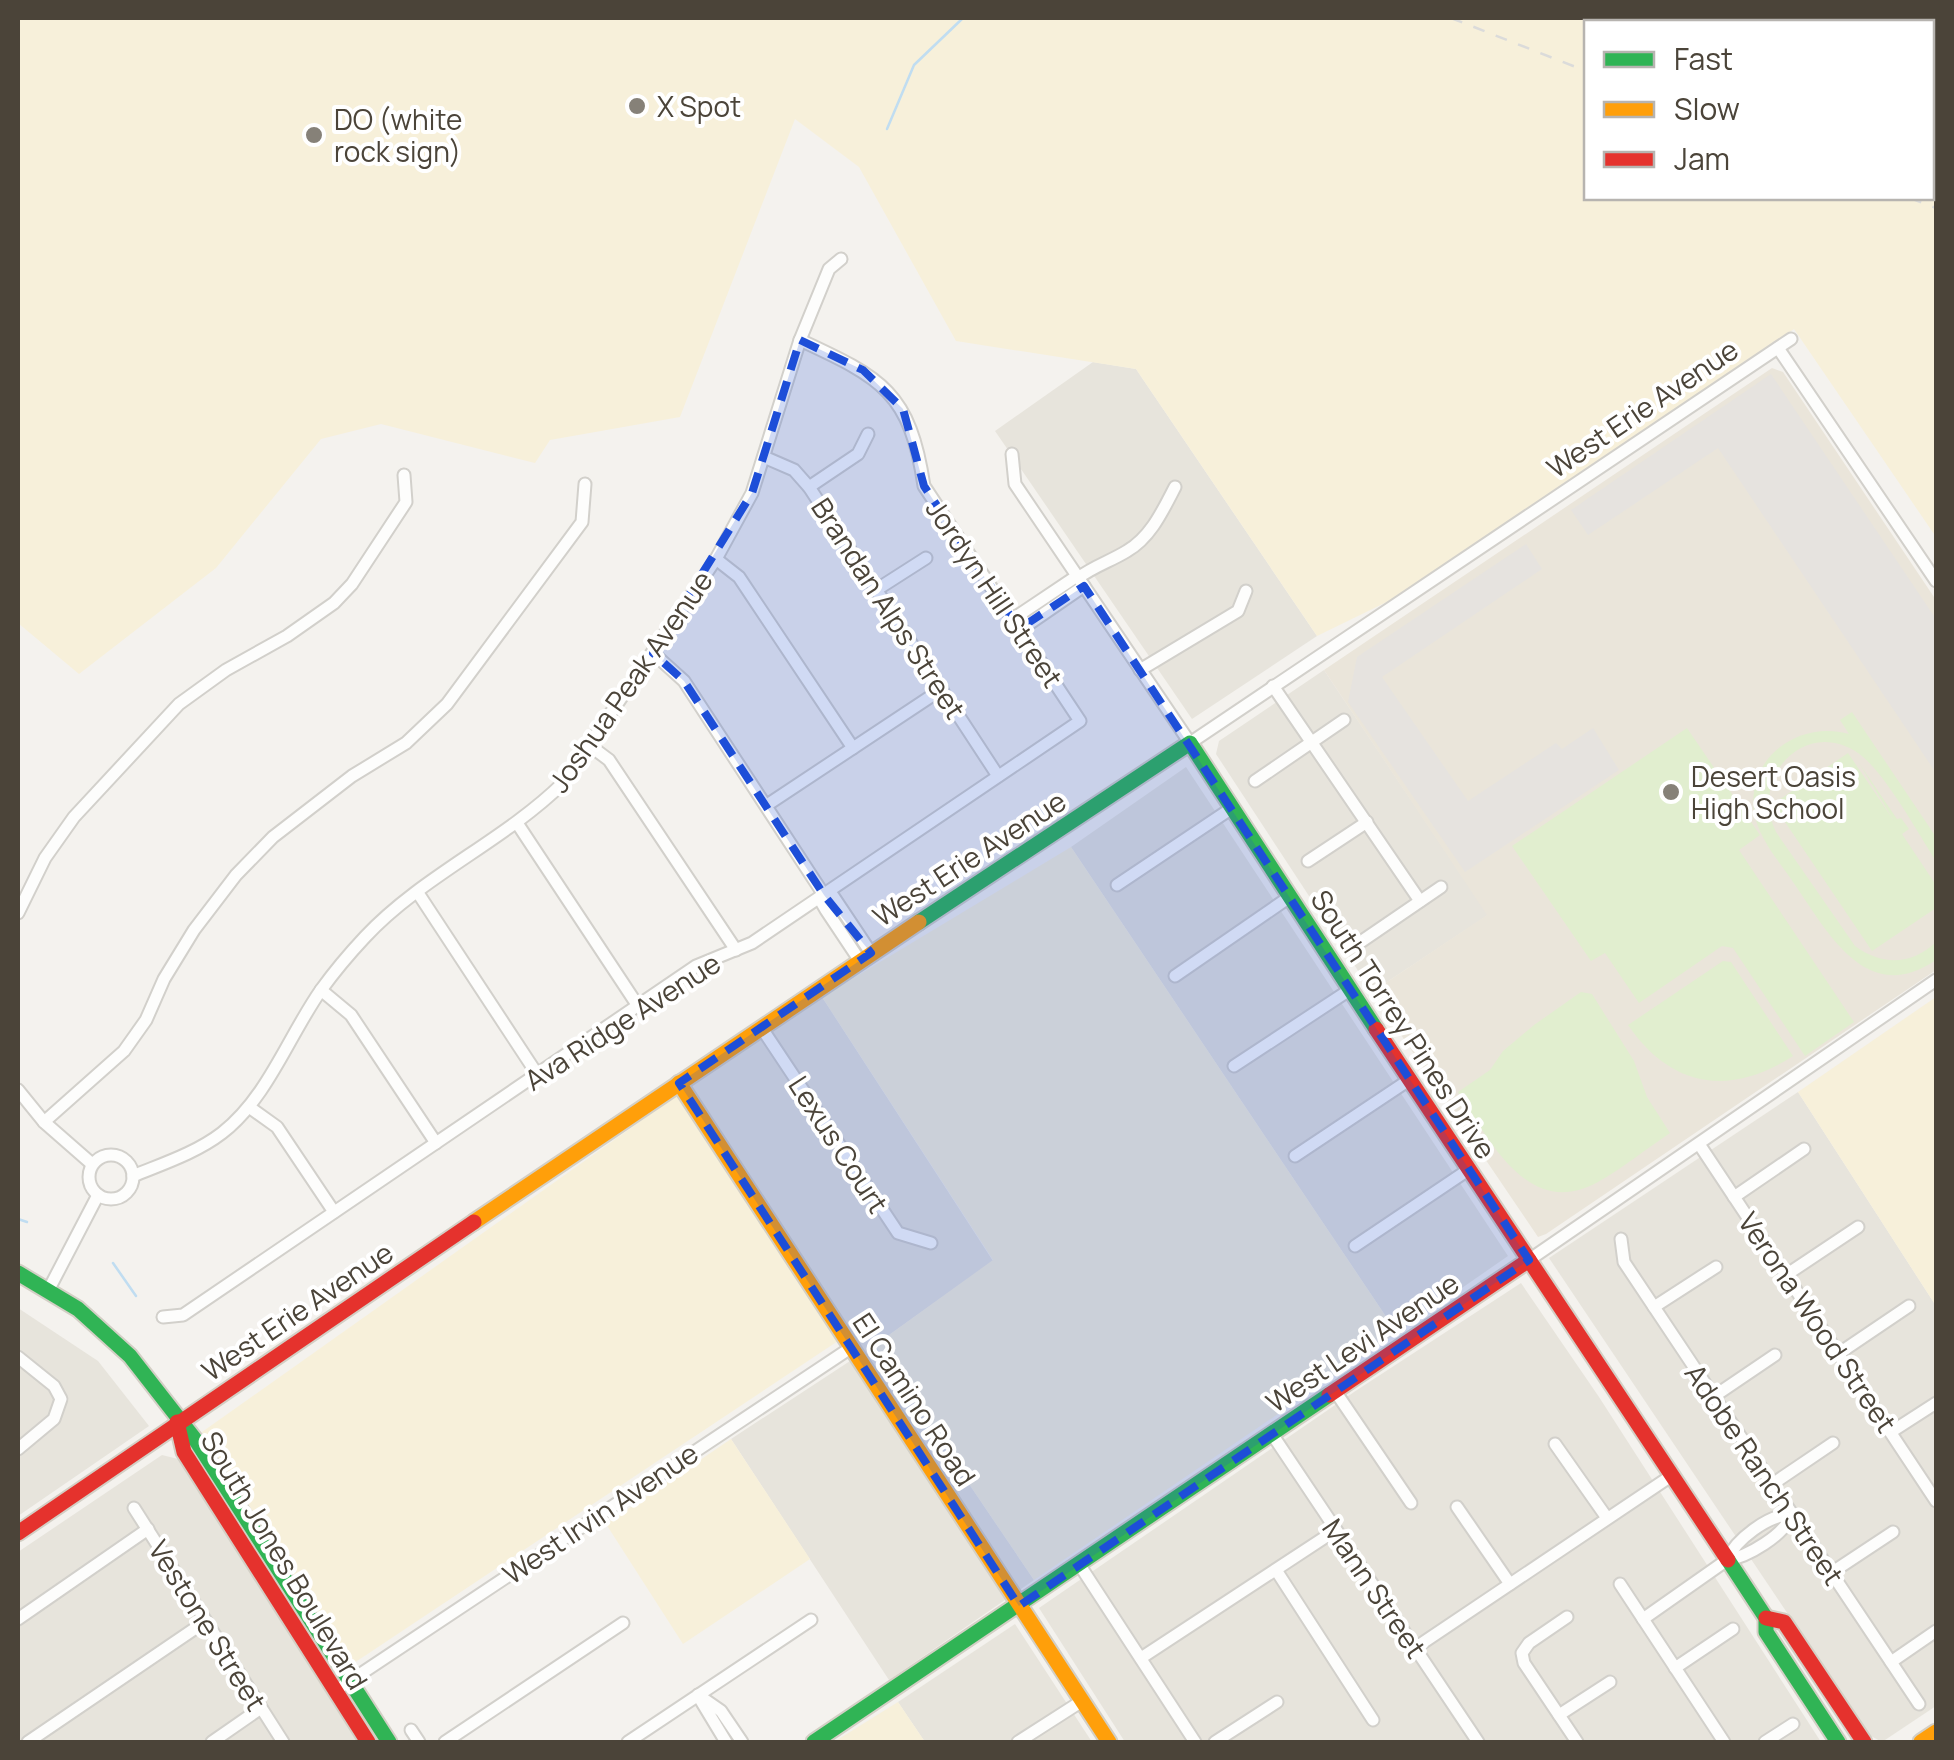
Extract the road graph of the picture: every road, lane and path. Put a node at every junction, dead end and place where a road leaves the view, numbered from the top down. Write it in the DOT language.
graph roads {
  1 [pos="840,259"];
  2 [pos="1791,339"];
  3 [pos="800,340"];
  4 [pos="1778,348"];
  5 [pos="868,434"];
  6 [pos="1012,454"];
  7 [pos="764,457"];
  8 [pos="404,475"];
  9 [pos="585,484"];
  10 [pos="809,487"];
  11 [pos="1175,487"];
  12 [pos="926,558"];
  13 [pos="716,559"];
  14 [pos="1080,580"];
  15 [pos="1936,581"];
  16 [pos="876,590"];
  17 [pos="1246,591"];
  18 [pos="1016,624"];
  19 [pos="654,653"];
  20 [pos="1140,670"];
  21 [pos="1274,686"];
  22 [pos="942,689"];
  23 [pos="1344,720"];
  24 [pos="1080,722"];
  25 [pos="1190,743"];
  26 [pos="1312,743"];
  27 [pos="589,745"];
  28 [pos="852,748"];
  29 [pos="998,776"];
  30 [pos="1255,781"];
  31 [pos="766,805"];
  32 [pos="1232,808"];
  33 [pos="1367,822"];
  34 [pos="517,823"];
  35 [pos="1308,861"];
  36 [pos="1118,885"];
  37 [pos="1441,887"];
  38 [pos="418,893"];
  39 [pos="824,894"];
  40 [pos="1291,896"];
  41 [pos="1420,901"];
  42 [pos="18,913"];
  43 [pos="1362,942"];
  44 [pos="736,950"];
  45 [pos="866,957"];
  46 [pos="1175,976"];
  47 [pos="1936,980"];
  48 [pos="1351,989"];
  49 [pos="321,990"];
  50 [pos="638,1006"];
  51 [pos="761,1027"];
  52 [pos="1234,1066"];
  53 [pos="537,1074"];
  54 [pos="1409,1080"];
  55 [pos="678,1083"];
  56 [pos="18,1090"];
  57 [pos="250,1107"];
  58 [pos="44,1122"];
  59 [pos="436,1143"];
  60 [pos="1699,1144"];
  61 [pos="1804,1148"];
  62 [pos="1295,1156"];
  63 [pos="92,1164"];
  64 [pos="1468,1170"];
  65 [pos="133,1176"];
  66 [pos="98,1195"];
  67 [pos="1734,1197"];
  68 [pos="334,1212"];
  69 [pos="1858,1227"];
  70 [pos="1621,1239"];
  71 [pos="931,1243"];
  72 [pos="1355,1246"];
  73 [pos="1529,1260"];
  74 [pos="1716,1267"];
  75 [pos="18,1272"];
  76 [pos="1786,1274"];
  77 [pos="48,1289"];
  78 [pos="1910,1306"];
  79 [pos="1654,1307"];
  80 [pos="163,1316"];
  81 [pos="852,1347"];
  82 [pos="1838,1354"];
  83 [pos="1775,1355"];
  84 [pos="18,1357"];
  85 [pos="1335,1391"];
  86 [pos="1712,1397"];
  87 [pos="1936,1403"];
  88 [pos="177,1422"];
  89 [pos="1891,1432"];
  90 [pos="1272,1434"];
  91 [pos="1556,1444"];
  92 [pos="1833,1444"];
  93 [pos="18,1449"];
  94 [pos="1670,1476"];
  95 [pos="1772,1485"];
  96 [pos="1936,1500"];
  97 [pos="1411,1503"];
  98 [pos="1457,1507"];
  99 [pos="134,1508"];
  100 [pos="1791,1515"];
  101 [pos="1606,1518"];
  102 [pos="148,1530"];
  103 [pos="1336,1530"];
  104 [pos="1893,1532"];
  105 [pos="18,1533"];
  106 [pos="1726,1560"];
  107 [pos="1080,1564"];
  108 [pos="1276,1570"];
  109 [pos="1831,1573"];
  110 [pos="1510,1584"];
  111 [pos="1620,1584"];
  112 [pos="1019,1606"];
  113 [pos="1567,1618"];
  114 [pos="1766,1618"];
  115 [pos="1643,1619"];
  116 [pos="18,1620"];
  117 [pos="811,1620"];
  118 [pos="206,1621"];
  119 [pos="623,1623"];
  120 [pos="1734,1629"];
  121 [pos="1936,1631"];
  122 [pos="1415,1648"];
  123 [pos="1141,1658"];
  124 [pos="1891,1662"];
  125 [pos="1676,1668"];
  126 [pos="350,1681"];
  127 [pos="1610,1682"];
  128 [pos="335,1691"];
  129 [pos="698,1695"];
  130 [pos="1082,1701"];
  131 [pos="1277,1702"];
  132 [pos="1919,1704"];
  133 [pos="261,1708"];
  134 [pos="1559,1715"];
  135 [pos="1373,1720"];
  136 [pos="1793,1724"];
  137 [pos="411,1730"];
  138 [pos="1936,1732"];
  139 [pos="28,1742"];
  140 [pos="212,1742"];
  141 [pos="282,1742"];
  142 [pos="368,1742"];
  143 [pos="389,1742"];
  144 [pos="419,1742"];
  145 [pos="445,1742"];
  146 [pos="628,1742"];
  147 [pos="726,1742"];
  148 [pos="742,1742"];
  149 [pos="814,1742"];
  150 [pos="1018,1742"];
  151 [pos="1110,1742"];
  152 [pos="1196,1742"];
  153 [pos="1214,1742"];
  154 [pos="1478,1742"];
  155 [pos="1577,1742"];
  156 [pos="1724,1742"];
  157 [pos="1765,1742"];
  158 [pos="1838,1742"];
  159 [pos="1864,1742"];
  160 [pos="1921,1742"];
  1 -- 3 [label="street, Joshua Peak Avenue"];
  2 -- 4 [label="street, West Erie Avenue"];
  3 -- 7 [label="street, Joshua Peak Avenue"];
  3 -- 18 [label="street, Jordyn Hill Street"];
  4 -- 15 [label="street"];
  4 -- 21 [label="street, West Erie Avenue"];
  5 -- 10 [label="street"];
  6 -- 14 [label="street, South Torrey Pines Drive"];
  7 -- 10 [label="street, Brandan Alps Street"];
  7 -- 13 [label="street, Joshua Peak Avenue"];
  8 -- 42 [label="street"];
  9 -- 58 [label="street"];
  10 -- 16 [label="street, Brandan Alps Street"];
  11 -- 14 [label="street"];
  12 -- 16 [label="street"];
  13 -- 19 [label="street, Joshua Peak Avenue"];
  13 -- 28 [label="street"];
  14 -- 18 [label="street"];
  14 -- 20 [label="street, South Torrey Pines Drive"];
  16 -- 22 [label="street, Brandan Alps Street"];
  17 -- 20 [label="street"];
  18 -- 24 [label="street, Jordyn Hill Street"];
  19 -- 27 [label="street, Joshua Peak Avenue"];
  19 -- 31 [label="street"];
  20 -- 25 [label="street, South Torrey Pines Drive"];
  21 -- 25 [label="street, West Erie Avenue"];
  21 -- 26 [label="street"];
  22 -- 28 [label="street"];
  22 -- 29 [label="street, Brandan Alps Street"];
  23 -- 26 [label="street"];
  24 -- 29 [label="street, Ava Ridge Avenue"];
  25 -- 32 [label="street, South Torrey Pines Drive"];
  25 -- 45 [label="street, West Erie Avenue"];
  26 -- 30 [label="street"];
  26 -- 33 [label="street"];
  27 -- 34 [label="street, Joshua Peak Avenue"];
  27 -- 44 [label="street"];
  28 -- 31 [label="street"];
  29 -- 39 [label="street, Ava Ridge Avenue"];
  31 -- 39 [label="street"];
  32 -- 36 [label="street"];
  32 -- 40 [label="street, South Torrey Pines Drive"];
  33 -- 35 [label="street"];
  33 -- 41 [label="street"];
  34 -- 38 [label="street, Joshua Peak Avenue"];
  34 -- 50 [label="street"];
  37 -- 41 [label="street"];
  38 -- 49 [label="street, Joshua Peak Avenue"];
  38 -- 53 [label="street"];
  39 -- 44 [label="street, Ava Ridge Avenue"];
  39 -- 45 [label="street"];
  40 -- 46 [label="street"];
  40 -- 48 [label="street, South Torrey Pines Drive"];
  41 -- 43 [label="street"];
  44 -- 50 [label="street, Ava Ridge Avenue"];
  45 -- 51 [label="street, West Erie Avenue"];
  47 -- 60 [label="street, West Levi Avenue"];
  48 -- 52 [label="street"];
  48 -- 54 [label="street, South Torrey Pines Drive"];
  49 -- 57 [label="street, Joshua Peak Avenue"];
  49 -- 59 [label="street"];
  50 -- 53 [label="street, Ava Ridge Avenue"];
  51 -- 55 [label="street, West Erie Avenue"];
  51 -- 71 [label="street, Lexus Court"];
  53 -- 59 [label="street, Ava Ridge Avenue"];
  54 -- 62 [label="street"];
  54 -- 64 [label="street, South Torrey Pines Drive"];
  55 -- 81 [label="street, El Camino Road"];
  55 -- 88 [label="street, West Erie Avenue"];
  56 -- 58 [label="street"];
  57 -- 65 [label="street, Joshua Peak Avenue"];
  57 -- 68 [label="street"];
  58 -- 63 [label="street"];
  59 -- 68 [label="street, Ava Ridge Avenue"];
  60 -- 67 [label="street, Verona Wood Street"];
  60 -- 73 [label="street, West Levi Avenue"];
  61 -- 67 [label="street"];
  63 -- 65 [label="street"];
  63 -- 66 [label="street"];
  64 -- 72 [label="street"];
  64 -- 73 [label="street, South Torrey Pines Drive"];
  65 -- 66 [label="street"];
  66 -- 77 [label="street"];
  67 -- 76 [label="street, Verona Wood Street"];
  68 -- 80 [label="street, Ava Ridge Avenue"];
  69 -- 76 [label="street"];
  70 -- 79 [label="street, Adobe Ranch Street"];
  73 -- 85 [label="street, West Levi Avenue"];
  73 -- 94 [label="street, South Torrey Pines Drive"];
  74 -- 79 [label="street"];
  75 -- 77 [label="street"];
  76 -- 82 [label="street, Verona Wood Street"];
  77 -- 88 [label="street"];
  78 -- 82 [label="street"];
  79 -- 86 [label="street, Adobe Ranch Street"];
  81 -- 112 [label="street, El Camino Road"];
  81 -- 126 [label="street, West Irvin Avenue"];
  82 -- 89 [label="street, Verona Wood Street"];
  83 -- 86 [label="street"];
  84 -- 93 [label="street"];
  85 -- 90 [label="street, West Levi Avenue"];
  85 -- 97 [label="street"];
  86 -- 95 [label="street, Adobe Ranch Street"];
  87 -- 89 [label="street"];
  88 -- 105 [label="street, West Erie Avenue"];
  88 -- 126 [label="street, South Jones Boulevard"];
  88 -- 128 [label="street, South Jones Boulevard"];
  89 -- 96 [label="street, Verona Wood Street"];
  90 -- 103 [label="street, Mann Street"];
  90 -- 107 [label="street, West Levi Avenue"];
  91 -- 101 [label="street"];
  92 -- 95 [label="street"];
  94 -- 101 [label="street"];
  94 -- 106 [label="street, South Torrey Pines Drive"];
  95 -- 100 [label="street, Adobe Ranch Street"];
  98 -- 110 [label="street"];
  99 -- 102 [label="street, Vestone Street"];
  100 -- 106 [label="street"];
  100 -- 109 [label="street, Adobe Ranch Street"];
  101 -- 110 [label="street"];
  102 -- 116 [label="street"];
  102 -- 118 [label="street, Vestone Street"];
  103 -- 108 [label="street"];
  103 -- 122 [label="street, Mann Street"];
  104 -- 109 [label="street"];
  106 -- 114 [label="street, South Torrey Pines Drive"];
  106 -- 115 [label="street"];
  107 -- 112 [label="street, West Levi Avenue"];
  107 -- 123 [label="street"];
  108 -- 123 [label="street"];
  108 -- 135 [label="street"];
  109 -- 124 [label="street, Adobe Ranch Street"];
  110 -- 122 [label="street"];
  111 -- 115 [label="street"];
  112 -- 130 [label="street, El Camino Road"];
  112 -- 149 [label="street, West Levi Avenue"];
  113 -- 134 [label="street"];
  114 -- 158 [label="street, South Torrey Pines Drive"];
  114 -- 159 [label="street, South Torrey Pines Drive"];
  115 -- 125 [label="street"];
  117 -- 129 [label="street"];
  118 -- 133 [label="street, Vestone Street"];
  118 -- 139 [label="street"];
  119 -- 145 [label="street"];
  120 -- 125 [label="street"];
  121 -- 124 [label="street"];
  122 -- 154 [label="street, Mann Street"];
  123 -- 152 [label="street"];
  124 -- 132 [label="street, Adobe Ranch Street"];
  125 -- 156 [label="street"];
  126 -- 128 [label="street, West Irvin Avenue"];
  126 -- 143 [label="street, South Jones Boulevard"];
  127 -- 134 [label="street"];
  128 -- 142 [label="street, South Jones Boulevard"];
  129 -- 146 [label="street"];
  129 -- 147 [label="street"];
  129 -- 148 [label="street"];
  130 -- 150 [label="street"];
  130 -- 151 [label="street, El Camino Road"];
  131 -- 153 [label="street"];
  133 -- 140 [label="street"];
  133 -- 141 [label="street, Vestone Street"];
  134 -- 155 [label="street"];
  136 -- 157 [label="street"];
  137 -- 144 [label="street"];
  138 -- 160 [label="street"];
}
